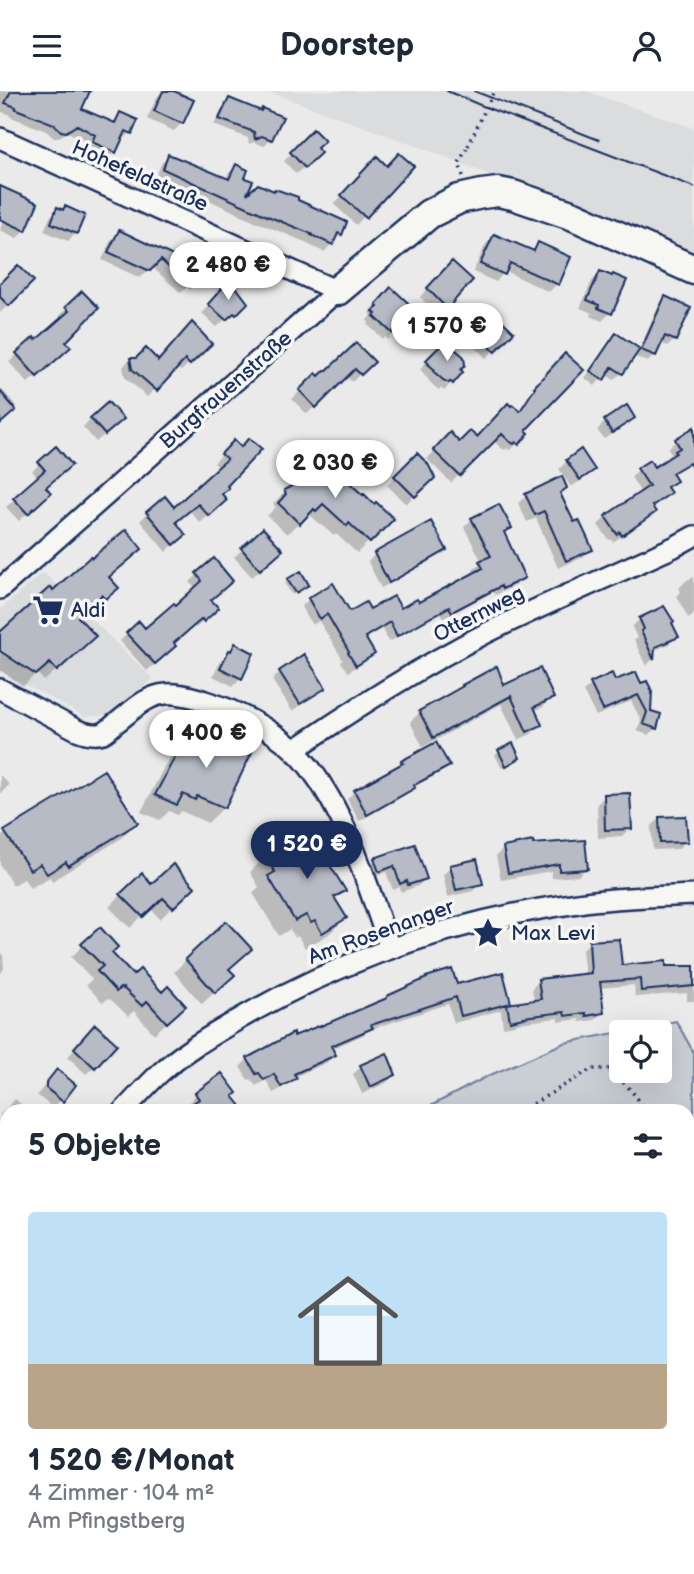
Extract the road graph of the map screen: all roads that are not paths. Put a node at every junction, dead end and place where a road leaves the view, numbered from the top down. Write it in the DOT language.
graph roads {
  1 [pos="0,138"];
  2 [pos="694,270"];
  3 [pos="337,291"];
  4 [pos="694,536"];
  5 [pos="0,589"];
  6 [pos="0,689"];
  7 [pos="295,752"];
  8 [pos="694,895"];
  9 [pos="390,948"];
  10 [pos="130,1104"];
  1 -- 3 [label="street, Hohefeldstraße"];
  2 -- 3 [label="street, Burgfrauenstraße"];
  3 -- 5 [label="street, Burgfrauenstraße"];
  4 -- 7 [label="street, Otternweg"];
  6 -- 7 [label="street"];
  7 -- 9 [label="street"];
  8 -- 9 [label="street, Am Rosenanger"];
  9 -- 10 [label="street, Am Rosenanger"];
}
